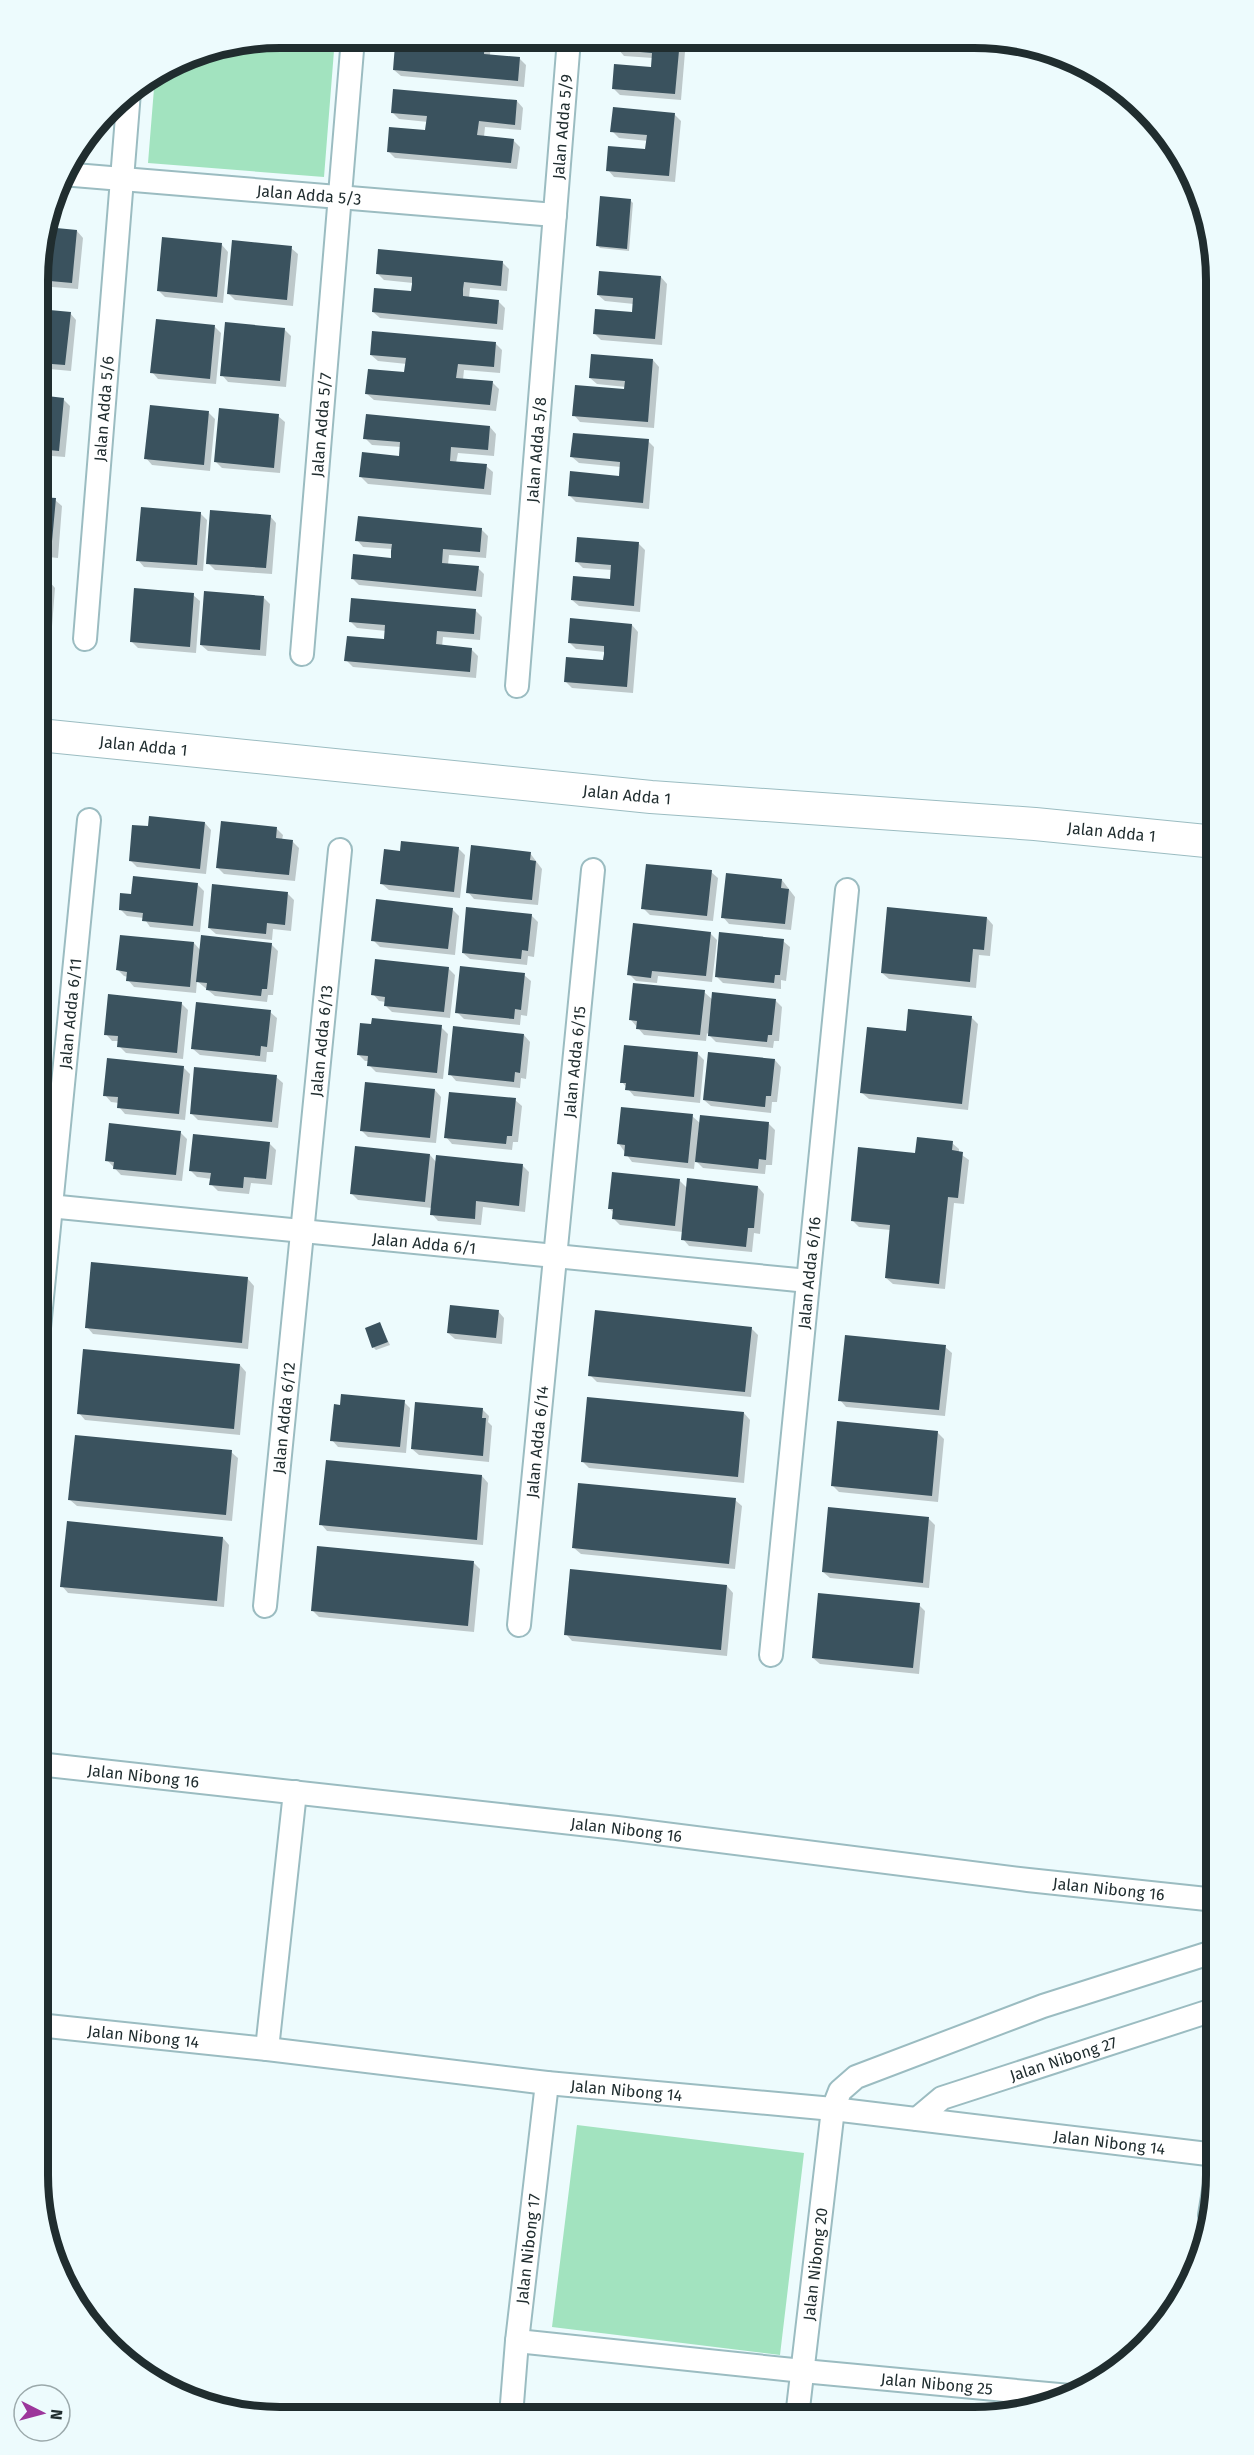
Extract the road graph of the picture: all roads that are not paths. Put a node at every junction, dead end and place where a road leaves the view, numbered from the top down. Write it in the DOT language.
graph roads {
  1 [pos="351,48"];
  2 [pos="568,48"];
  3 [pos="128,104"];
  4 [pos="73,175"];
  5 [pos="122,179"];
  6 [pos="340,197"];
  7 [pos="555,215"];
  8 [pos="84,639"];
  9 [pos="302,654"];
  10 [pos="516,686"];
  11 [pos="48,736"];
  12 [pos="89,820"];
  13 [pos="1206,841"];
  14 [pos="340,850"];
  15 [pos="593,870"];
  16 [pos="847,890"];
  17 [pos="48,1180"];
  18 [pos="48,1206"];
  19 [pos="302,1231"];
  20 [pos="555,1256"];
  21 [pos="808,1281"];
  22 [pos="265,1606"];
  23 [pos="519,1625"];
  24 [pos="771,1655"];
  25 [pos="48,1765"];
  26 [pos="295,1792"];
  27 [pos="1206,1899"];
  28 [pos="1206,1954"];
  29 [pos="1206,2012"];
  30 [pos="48,2026"];
  31 [pos="267,2049"];
  32 [pos="547,2083"];
  33 [pos="833,2109"];
  34 [pos="917,2119"];
  35 [pos="1206,2154"];
  36 [pos="517,2341"];
  37 [pos="803,2371"];
  38 [pos="1051,2394"];
  39 [pos="512,2407"];
  40 [pos="798,2407"];
  1 -- 6 [label="street"];
  2 -- 7 [label="street, Jalan Adda 5/9"];
  3 -- 5 [label="street, Jalan Adda 5/6"];
  4 -- 5 [label="street, Jalan Adda 5/3"];
  5 -- 6 [label="street, Jalan Adda 5/3"];
  5 -- 8 [label="street, Jalan Adda 5/6"];
  6 -- 7 [label="street, Jalan Adda 5/3"];
  6 -- 9 [label="street, Jalan Adda 5/7"];
  7 -- 10 [label="street, Jalan Adda 5/8"];
  11 -- 13 [label="street, Jalan Adda 1"];
  12 -- 17 [label="street, Jalan Adda 6/11"];
  14 -- 19 [label="street, Jalan Adda 6/13"];
  15 -- 20 [label="street, Jalan Adda 6/15"];
  16 -- 21 [label="street, Jalan Adda 6/16"];
  18 -- 19 [label="street, Jalan Adda 6/1"];
  19 -- 20 [label="street, Jalan Adda 6/1"];
  19 -- 22 [label="street, Jalan Adda 6/12"];
  20 -- 21 [label="street, Jalan Adda 6/1"];
  20 -- 23 [label="street, Jalan Adda 6/14"];
  21 -- 24 [label="street, Jalan Adda 6/16"];
  25 -- 26 [label="street, Jalan Nibong 16"];
  26 -- 27 [label="street, Jalan Nibong 16"];
  26 -- 31 [label="street"];
  28 -- 33 [label="street"];
  29 -- 34 [label="street, Jalan Nibong 27"];
  30 -- 31 [label="street, Jalan Nibong 14"];
  31 -- 32 [label="street, Jalan Nibong 14"];
  32 -- 33 [label="street, Jalan Nibong 14"];
  32 -- 36 [label="street, Jalan Nibong 17"];
  33 -- 34 [label="street, Jalan Nibong 14"];
  33 -- 37 [label="street, Jalan Nibong 20"];
  34 -- 35 [label="street, Jalan Nibong 14"];
  36 -- 37 [label="street, Jalan Nibong 25"];
  36 -- 39 [label="street, Jalan Nibong 17"];
  37 -- 38 [label="street, Jalan Nibong 25"];
  37 -- 40 [label="street, Jalan Nibong 20"];
}
